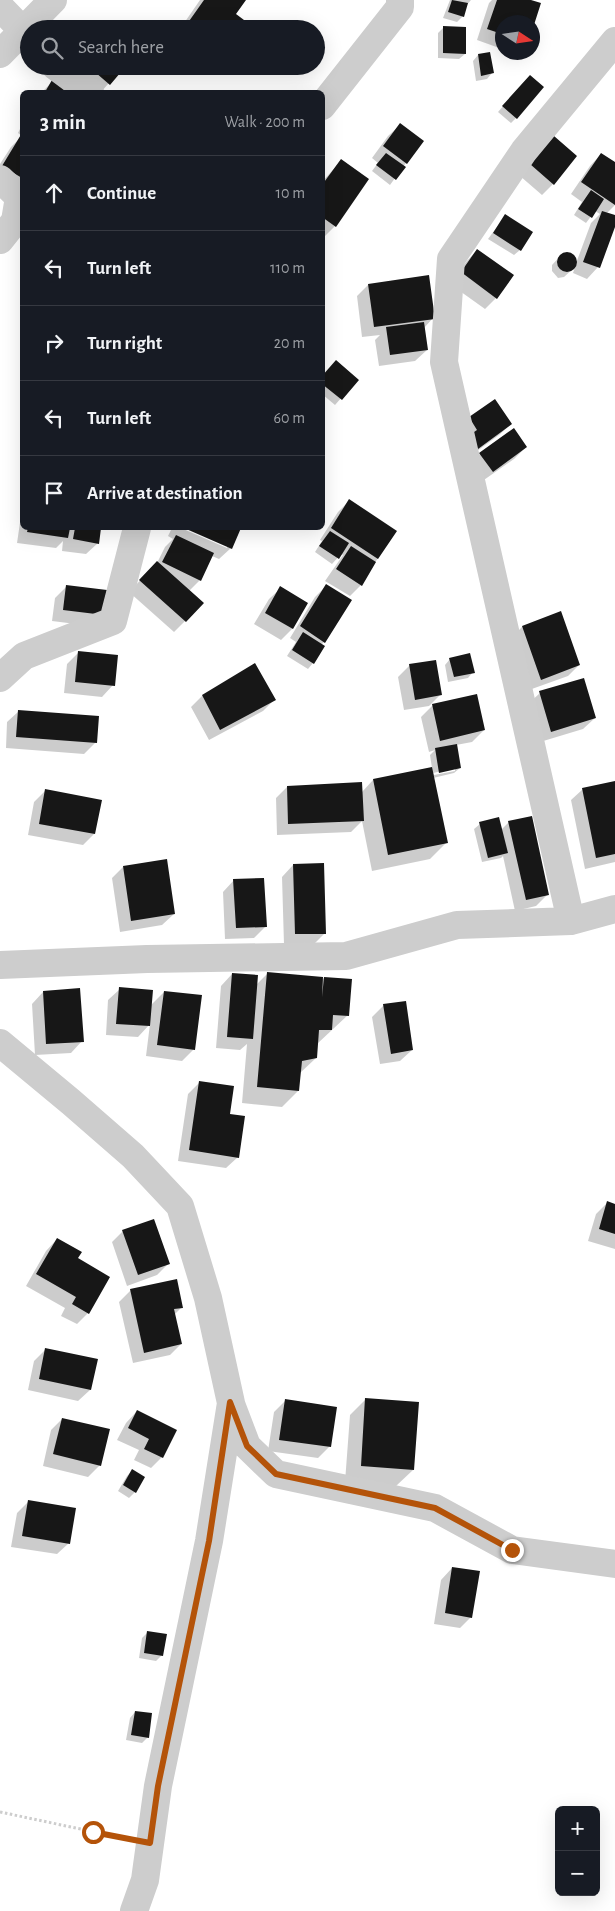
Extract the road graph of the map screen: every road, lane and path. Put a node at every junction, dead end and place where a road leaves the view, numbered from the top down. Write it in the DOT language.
graph roads {
  1 [pos="53,0"];
  2 [pos="400,0"];
  3 [pos="0,7"];
  4 [pos="37,20"];
  5 [pos="20,28"];
  6 [pos="20,39"];
  7 [pos="615,41"];
  8 [pos="0,54"];
  9 [pos="68,75"];
  10 [pos="87,90"];
  11 [pos="325,102"];
  12 [pos="0,179"];
  13 [pos="0,240"];
  14 [pos="136,530"];
  15 [pos="0,678"];
  16 [pos="615,909"];
  17 [pos="571,921"];
  18 [pos="0,965"];
  19 [pos="0,1044"];
  20 [pos="230,1402"];
  21 [pos="615,1564"];
  22 [pos="0,1812"];
  23 [pos="150,1843"];
  24 [pos="134,1911"];
  1 -- 4 [label="street"];
  2 -- 11 [label="street"];
  3 -- 5 [label="street"];
  6 -- 8 [label="street"];
  7 -- 17 [label="street"];
  9 -- 10 [label="street"];
  12 -- 13 [label="street"];
  14 -- 15 [label="street"];
  16 -- 17 [label="street"];
  17 -- 18 [label="street"];
  19 -- 20 [label="street"];
  20 -- 21 [label="street"];
  20 -- 23 [label="street"];
  22 -- 23 [label="path"];
  23 -- 24 [label="street"];
}
